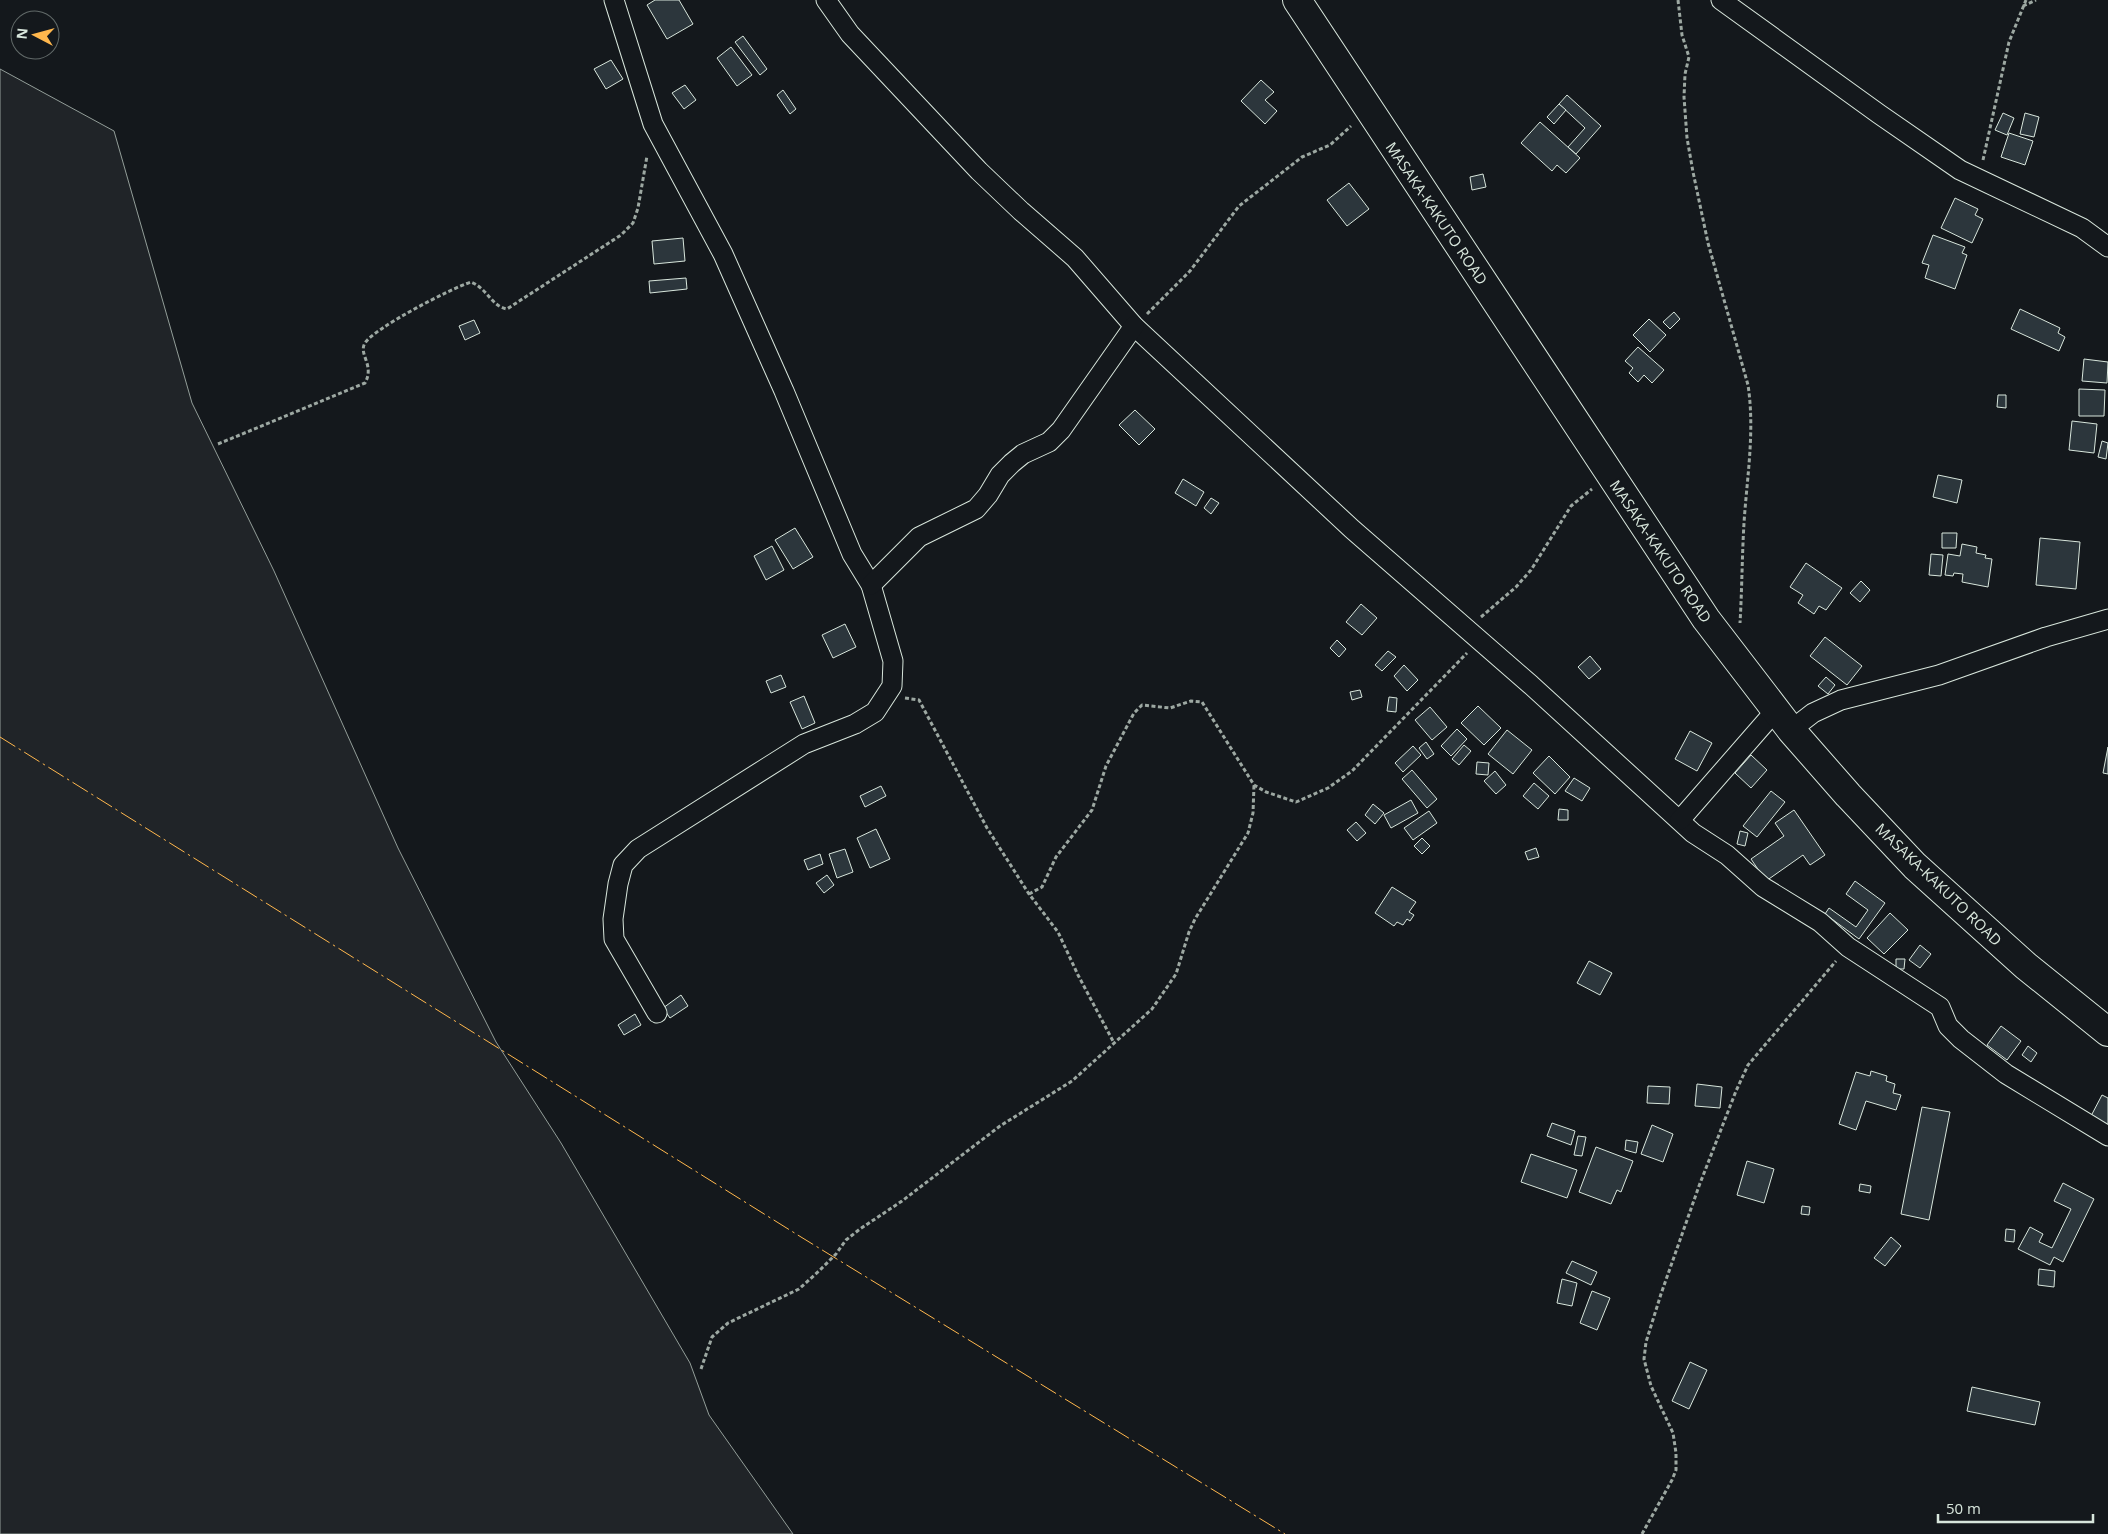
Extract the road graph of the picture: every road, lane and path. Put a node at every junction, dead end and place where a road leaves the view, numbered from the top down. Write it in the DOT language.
graph roads {
  1 [pos="614,0"];
  2 [pos="826,0"];
  3 [pos="1297,0"];
  4 [pos="1678,0"];
  5 [pos="1721,0"];
  6 [pos="2026,0"];
  7 [pos="2036,0"];
  8 [pos="2022,6"];
  9 [pos="1368,110"];
  10 [pos="653,124"];
  11 [pos="1976,178"];
  12 [pos="2108,248"];
  13 [pos="1134,326"];
  14 [pos="218,444"];
  15 [pos="1610,475"];
  16 [pos="870,585"];
  17 [pos="2108,619"];
  18 [pos="1473,634"];
  19 [pos="1738,661"];
  20 [pos="886,695"];
  21 [pos="1784,720"];
  22 [pos="1254,785"];
  23 [pos="1680,820"];
  24 [pos="1029,894"];
  25 [pos="1848,947"];
  26 [pos="657,1014"];
  27 [pos="2108,1032"];
  28 [pos="1114,1043"];
  29 [pos="2108,1136"];
  30 [pos="701,1369"];
  31 [pos="1642,1534"];
  1 -- 10 [label="street"];
  2 -- 13 [label="street"];
  3 -- 9 [label="highway, MASAKA-KAKUTO ROAD"];
  4 -- 19 [label="path"];
  5 -- 11 [label="street"];
  6 -- 8 [label="path"];
  7 -- 8 [label="path"];
  8 -- 11 [label="path"];
  9 -- 13 [label="path"];
  9 -- 15 [label="highway, MASAKA-KAKUTO ROAD"];
  10 -- 14 [label="path"];
  10 -- 16 [label="street"];
  11 -- 12 [label="street"];
  13 -- 16 [label="street"];
  13 -- 18 [label="street"];
  15 -- 18 [label="path"];
  15 -- 19 [label="highway, MASAKA-KAKUTO ROAD"];
  16 -- 20 [label="street"];
  17 -- 21 [label="street"];
  18 -- 22 [label="path"];
  18 -- 23 [label="street"];
  19 -- 21 [label="highway, MASAKA-KAKUTO ROAD"];
  20 -- 24 [label="path"];
  20 -- 26 [label="street"];
  21 -- 23 [label="street"];
  21 -- 27 [label="highway, MASAKA-KAKUTO ROAD"];
  22 -- 24 [label="path"];
  22 -- 28 [label="path"];
  23 -- 25 [label="street"];
  24 -- 28 [label="path"];
  25 -- 29 [label="street"];
  25 -- 31 [label="path"];
  28 -- 30 [label="path"];
}
